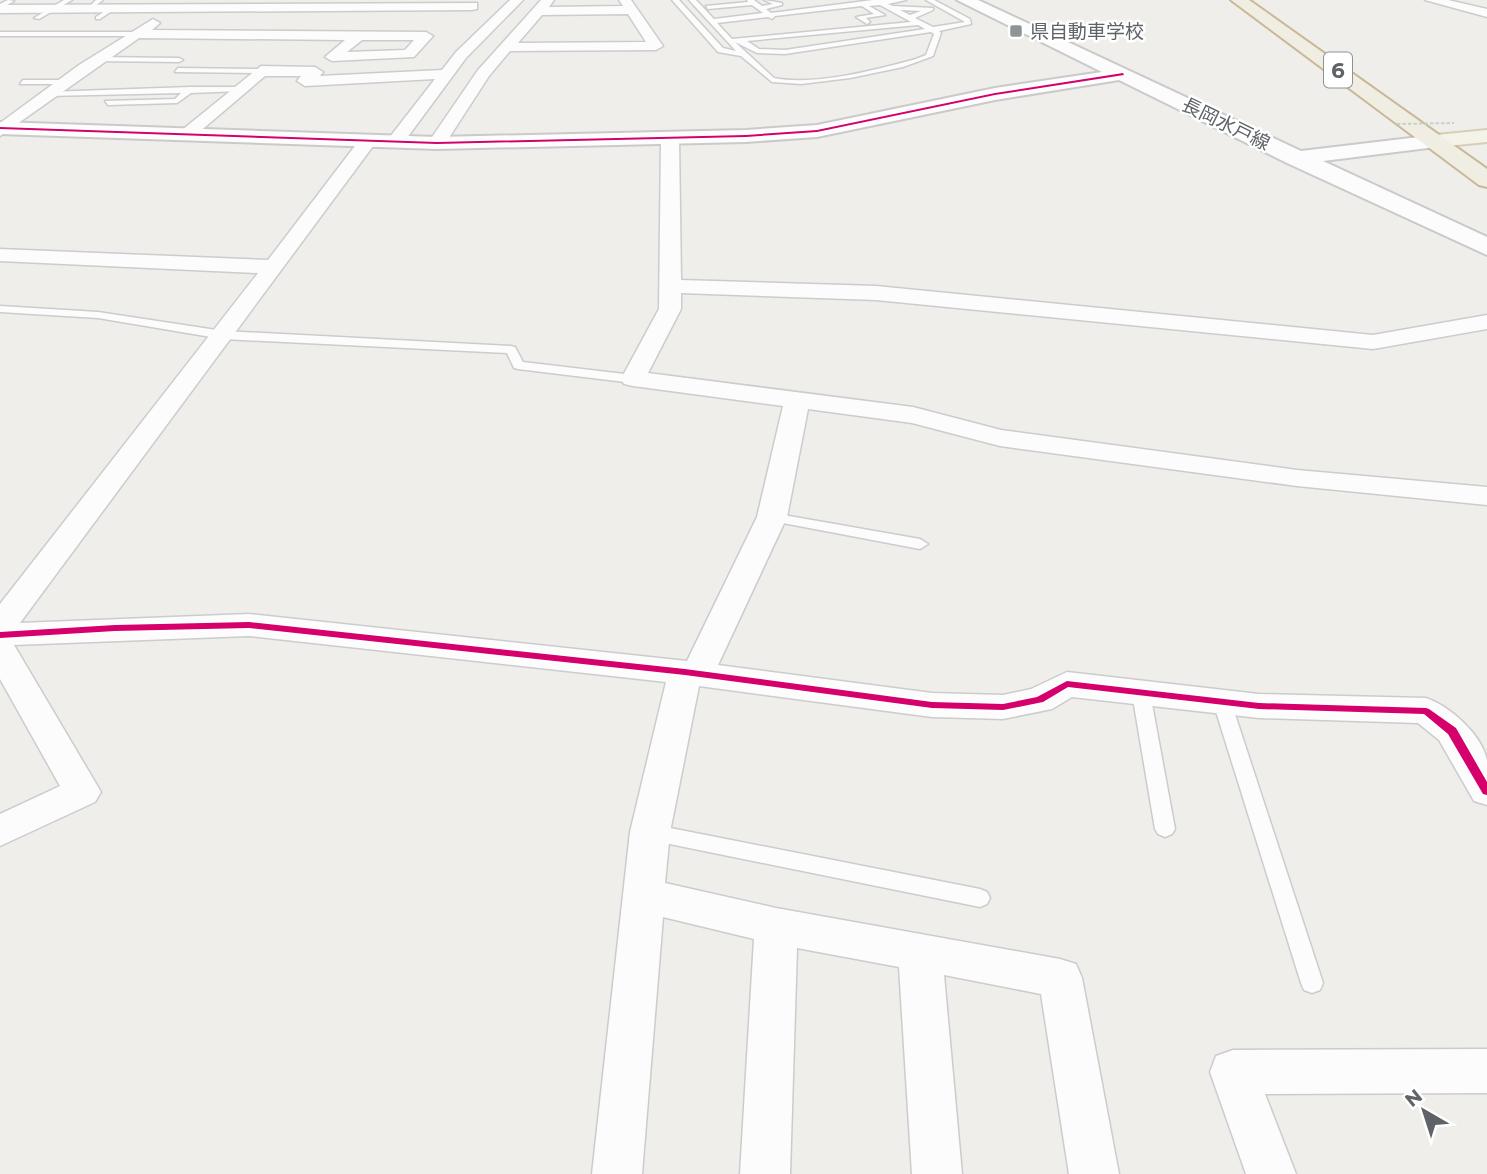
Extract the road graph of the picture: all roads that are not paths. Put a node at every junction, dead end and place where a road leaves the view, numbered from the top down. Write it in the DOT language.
graph roads {
  1 [pos="69,0"];
  2 [pos="100,0"];
  3 [pos="517,0"];
  4 [pos="675,0"];
  5 [pos="692,0"];
  6 [pos="734,0"];
  7 [pos="767,0"];
  8 [pos="790,0"];
  9 [pos="844,0"];
  10 [pos="903,0"];
  11 [pos="929,0"];
  12 [pos="939,0"];
  13 [pos="1239,0"];
  14 [pos="1256,0"];
  15 [pos="1431,0"];
  16 [pos="11,1"];
  17 [pos="878,1"];
  18 [pos="180,4"];
  19 [pos="544,5"];
  20 [pos="628,5"];
  21 [pos="706,5"];
  22 [pos="756,5"];
  23 [pos="797,5"];
  24 [pos="863,5"];
  25 [pos="472,6"];
  26 [pos="0,8"];
  27 [pos="836,8"];
  28 [pos="891,8"];
  29 [pos="53,9"];
  30 [pos="807,11"];
  31 [pos="967,12"];
  32 [pos="94,13"];
  33 [pos="1487,13"];
  34 [pos="770,15"];
  35 [pos="37,18"];
  36 [pos="909,18"];
  37 [pos="717,21"];
  38 [pos="918,23"];
  39 [pos="757,26"];
  40 [pos="743,27"];
  41 [pos="873,27"];
  42 [pos="730,29"];
  43 [pos="792,32"];
  44 [pos="816,32"];
  45 [pos="936,32"];
  46 [pos="0,34"];
  47 [pos="137,34"];
  48 [pos="358,36"];
  49 [pos="737,40"];
  50 [pos="507,47"];
  51 [pos="814,49"];
  52 [pos="743,52"];
  53 [pos="332,57"];
  54 [pos="97,60"];
  55 [pos="179,60"];
  56 [pos="177,70"];
  57 [pos="261,71"];
  58 [pos="315,72"];
  59 [pos="446,74"];
  60 [pos="1123,74"];
  61 [pos="23,82"];
  62 [pos="65,82"];
  63 [pos="190,89"];
  64 [pos="241,89"];
  65 [pos="48,94"];
  66 [pos="108,103"];
  67 [pos="1,129"];
  68 [pos="1457,131"];
  69 [pos="186,135"];
  70 [pos="1487,136"];
  71 [pos="670,138"];
  72 [pos="1436,141"];
  73 [pos="367,142"];
  74 [pos="395,142"];
  75 [pos="437,143"];
  76 [pos="1295,158"];
  77 [pos="1487,159"];
  78 [pos="1487,180"];
  79 [pos="1487,247"];
  80 [pos="0,255"];
  81 [pos="272,267"];
  82 [pos="669,286"];
  83 [pos="0,309"];
  84 [pos="1487,322"];
  85 [pos="223,335"];
  86 [pos="633,379"];
  87 [pos="798,398"];
  88 [pos="1487,496"];
  89 [pos="772,517"];
  90 [pos="920,544"];
  91 [pos="0,626"];
  92 [pos="0,635"];
  93 [pos="0,649"];
  94 [pos="691,673"];
  95 [pos="1141,693"];
  96 [pos="1222,702"];
  97 [pos="1487,791"];
  98 [pos="1166,830"];
  99 [pos="0,831"];
  100 [pos="650,832"];
  101 [pos="642,895"];
  102 [pos="980,898"];
  103 [pos="776,926"];
  104 [pos="920,952"];
  105 [pos="1312,983"];
  106 [pos="1487,1071"];
  107 [pos="617,1174"];
  108 [pos="765,1174"];
  109 [pos="937,1174"];
  110 [pos="1094,1174"];
  111 [pos="1270,1174"];
  1 -- 29 [label="lane"];
  2 -- 32 [label="lane"];
  3 -- 59 [label="street"];
  4 -- 52 [label="lane"];
  5 -- 37 [label="lane"];
  6 -- 21 [label="lane"];
  7 -- 22 [label="lane"];
  8 -- 23 [label="lane"];
  9 -- 23 [label="lane"];
  10 -- 17 [label="lane"];
  11 -- 31 [label="lane"];
  12 -- 31 [label="lane"];
  13 -- 72 [label="highway, 6"];
  14 -- 68 [label="highway, 6"];
  15 -- 33 [label="street"];
  16 -- 26 [label="lane"];
  17 -- 24 [label="lane"];
  17 -- 28 [label="lane"];
  18 -- 25 [label="street"];
  18 -- 32 [label="street"];
  18 -- 47 [label="street"];
  19 -- 20 [label="street"];
  19 -- 50 [label="street"];
  20 -- 50 [label="street"];
  21 -- 22 [label="lane"];
  21 -- 37 [label="lane"];
  22 -- 34 [label="lane"];
  23 -- 30 [label="lane"];
  24 -- 27 [label="lane"];
  24 -- 41 [label="lane"];
  26 -- 29 [label="street"];
  27 -- 30 [label="lane"];
  27 -- 44 [label="lane"];
  28 -- 36 [label="lane"];
  28 -- 36 [label="lane"];
  29 -- 32 [label="street"];
  29 -- 35 [label="lane"];
  30 -- 34 [label="lane"];
  31 -- 38 [label="lane"];
  31 -- 45 [label="lane"];
  31 -- 60 [label="street, 長岡水戸線"];
  34 -- 37 [label="lane"];
  34 -- 43 [label="lane"];
  36 -- 38 [label="lane"];
  37 -- 42 [label="lane"];
  37 -- 49 [label="lane"];
  38 -- 41 [label="lane"];
  38 -- 45 [label="lane"];
  39 -- 43 [label="lane"];
  40 -- 42 [label="lane"];
  41 -- 44 [label="lane"];
  42 -- 49 [label="lane"];
  43 -- 44 [label="lane"];
  43 -- 49 [label="lane"];
  43 -- 51 [label="lane"];
  45 -- 51 [label="lane"];
  45 -- 52 [label="lane"];
  46 -- 47 [label="lane"];
  47 -- 48 [label="street"];
  47 -- 54 [label="street"];
  48 -- 53 [label="street"];
  48 -- 53 [label="street"];
  49 -- 51 [label="lane"];
  49 -- 52 [label="lane"];
  50 -- 75 [label="street"];
  51 -- 52 [label="lane"];
  53 -- 58 [label="street"];
  54 -- 55 [label="lane"];
  54 -- 62 [label="street"];
  56 -- 57 [label="lane"];
  57 -- 58 [label="street"];
  57 -- 64 [label="street"];
  58 -- 59 [label="street"];
  59 -- 74 [label="street"];
  60 -- 71 [label="street"];
  60 -- 76 [label="street, 長岡水戸線"];
  61 -- 62 [label="lane"];
  62 -- 65 [label="street"];
  63 -- 64 [label="lane"];
  63 -- 65 [label="lane"];
  63 -- 66 [label="lane"];
  64 -- 69 [label="street"];
  65 -- 67 [label="street"];
  67 -- 69 [label="street"];
  68 -- 70 [label="main road"];
  68 -- 72 [label="main road"];
  68 -- 77 [label="highway, 6"];
  69 -- 73 [label="street"];
  71 -- 75 [label="street"];
  71 -- 82 [label="street"];
  72 -- 76 [label="street"];
  72 -- 78 [label="highway, 6"];
  73 -- 74 [label="street"];
  73 -- 81 [label="street"];
  74 -- 75 [label="street"];
  76 -- 79 [label="street, 長岡水戸線"];
  80 -- 81 [label="street"];
  81 -- 85 [label="street"];
  82 -- 84 [label="street"];
  82 -- 86 [label="street"];
  83 -- 85 [label="lane"];
  85 -- 86 [label="lane"];
  85 -- 91 [label="street"];
  86 -- 87 [label="street"];
  87 -- 88 [label="street"];
  87 -- 89 [label="street"];
  89 -- 90 [label="lane"];
  89 -- 94 [label="street"];
  92 -- 94 [label="street"];
  93 -- 99 [label="street"];
  94 -- 95 [label="street"];
  94 -- 100 [label="street"];
  95 -- 96 [label="street"];
  95 -- 98 [label="lane"];
  96 -- 97 [label="street"];
  96 -- 105 [label="lane"];
  100 -- 101 [label="street"];
  100 -- 102 [label="lane"];
  101 -- 103 [label="street"];
  101 -- 107 [label="street"];
  103 -- 104 [label="street"];
  103 -- 108 [label="street"];
  104 -- 109 [label="street"];
  104 -- 110 [label="street"];
  106 -- 111 [label="street"];
}
